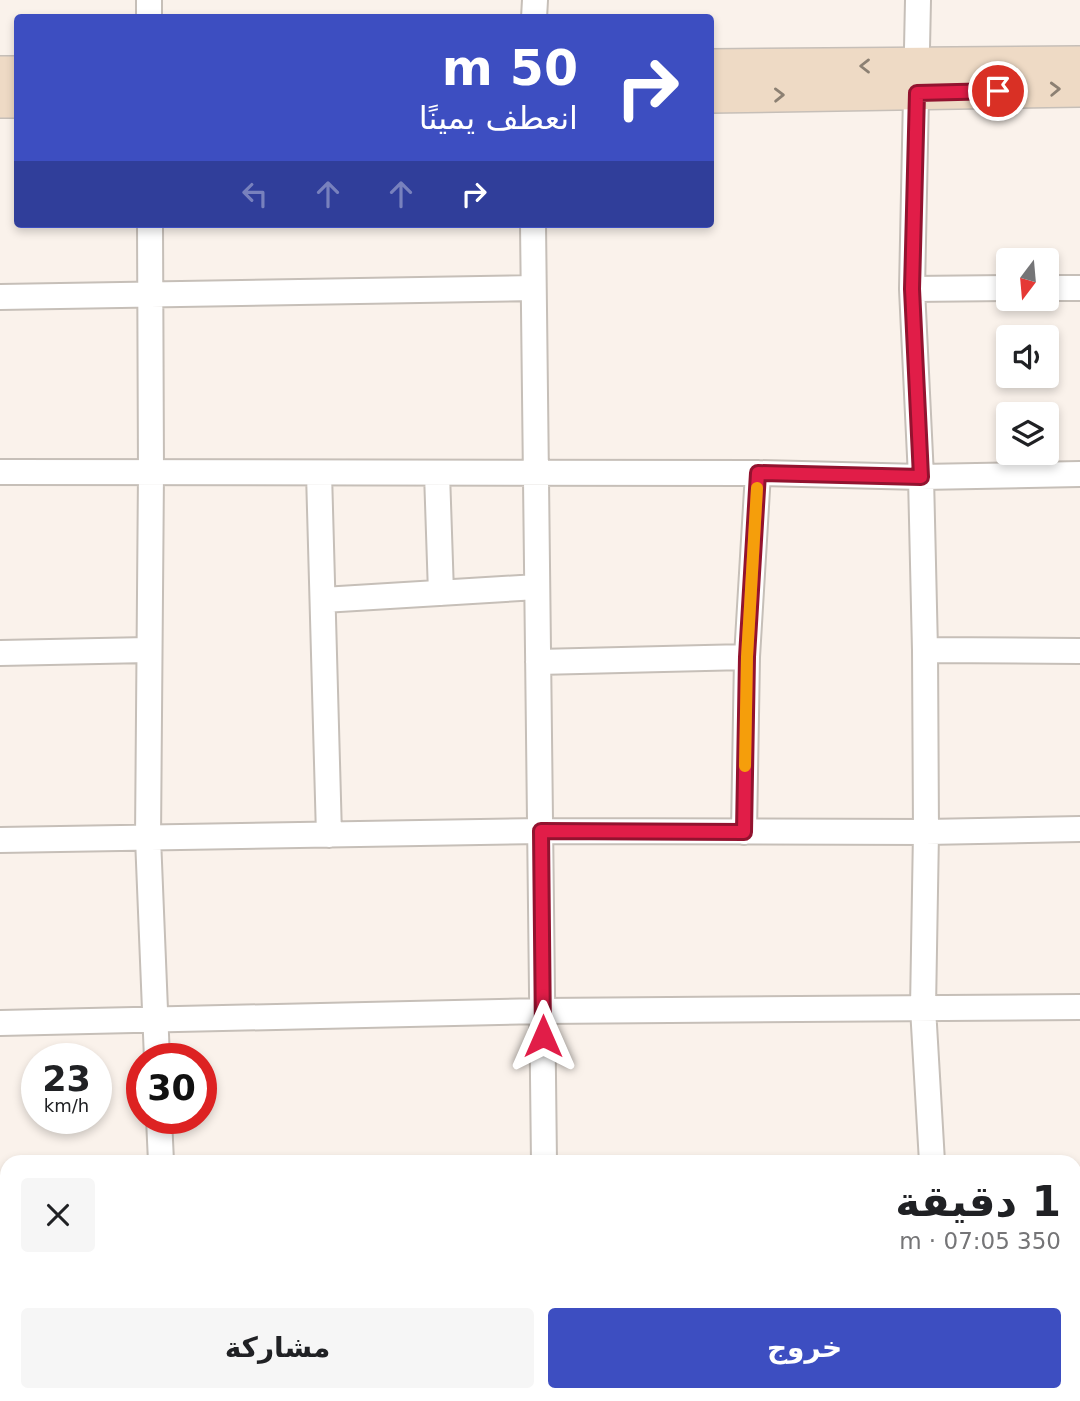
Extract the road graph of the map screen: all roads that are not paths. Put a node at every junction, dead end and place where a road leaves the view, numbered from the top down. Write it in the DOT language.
graph roads {
  1 [pos="918,0"];
  2 [pos="1080,64"];
  3 [pos="714,67"];
  4 [pos="917,79"];
  5 [pos="1080,89"];
  6 [pos="714,96"];
  7 [pos="150,228"];
  8 [pos="533,228"];
  9 [pos="533,288"];
  10 [pos="996,288"];
  11 [pos="1059,288"];
  12 [pos="1080,288"];
  13 [pos="912,289"];
  14 [pos="150,296"];
  15 [pos="0,297"];
  16 [pos="0,472"];
  17 [pos="151,472"];
  18 [pos="535,472"];
  19 [pos="319,473"];
  20 [pos="438,473"];
  21 [pos="758,473"];
  22 [pos="1080,474"];
  23 [pos="921,477"];
  24 [pos="537,587"];
  25 [pos="441,593"];
  26 [pos="323,600"];
  27 [pos="148,650"];
  28 [pos="925,650"];
  29 [pos="1080,651"];
  30 [pos="0,653"];
  31 [pos="747,657"];
  32 [pos="538,662"];
  33 [pos="1080,829"];
  34 [pos="541,831"];
  35 [pos="744,832"];
  36 [pos="926,832"];
  37 [pos="329,835"];
  38 [pos="148,838"];
  39 [pos="0,840"];
  40 [pos="1080,1007"];
  41 [pos="923,1008"];
  42 [pos="542,1011"];
  43 [pos="155,1019"];
  44 [pos="0,1023"];
  45 [pos="156,1043"];
  46 [pos="160,1134"];
  47 [pos="161,1155"];
  48 [pos="544,1155"];
  49 [pos="932,1155"];
  1 -- 4 [label="street"];
  2 -- 4 [label="main road"];
  4 -- 3 [label="main road, one-way"];
  4 -- 5 [label="main road, one-way"];
  6 -- 4 [label="main road, one-way"];
  4 -- 13 [label="street"];
  7 -- 14 [label="street"];
  8 -- 9 [label="street"];
  9 -- 14 [label="street"];
  9 -- 18 [label="street"];
  10 -- 13 [label="street"];
  11 -- 12 [label="street"];
  13 -- 23 [label="street"];
  14 -- 15 [label="street"];
  14 -- 17 [label="street"];
  16 -- 17 [label="street"];
  17 -- 19 [label="street"];
  17 -- 27 [label="street"];
  18 -- 20 [label="street"];
  18 -- 21 [label="street"];
  18 -- 24 [label="street"];
  19 -- 20 [label="street"];
  19 -- 26 [label="street"];
  20 -- 25 [label="street"];
  21 -- 23 [label="street"];
  21 -- 31 [label="street"];
  22 -- 23 [label="street"];
  23 -- 28 [label="street"];
  24 -- 25 [label="street"];
  24 -- 32 [label="street"];
  25 -- 26 [label="street"];
  26 -- 37 [label="street"];
  27 -- 30 [label="street"];
  27 -- 38 [label="street"];
  28 -- 29 [label="street"];
  28 -- 36 [label="street"];
  31 -- 32 [label="street"];
  31 -- 35 [label="street"];
  32 -- 34 [label="street"];
  33 -- 36 [label="street"];
  34 -- 35 [label="street"];
  34 -- 37 [label="street"];
  34 -- 42 [label="street"];
  35 -- 36 [label="street"];
  36 -- 41 [label="street"];
  37 -- 38 [label="street"];
  38 -- 39 [label="street"];
  38 -- 43 [label="street"];
  40 -- 41 [label="street"];
  41 -- 42 [label="street"];
  41 -- 49 [label="street"];
  42 -- 43 [label="street"];
  42 -- 48 [label="street"];
  43 -- 44 [label="street"];
  43 -- 45 [label="street"];
  46 -- 47 [label="street"];
}
